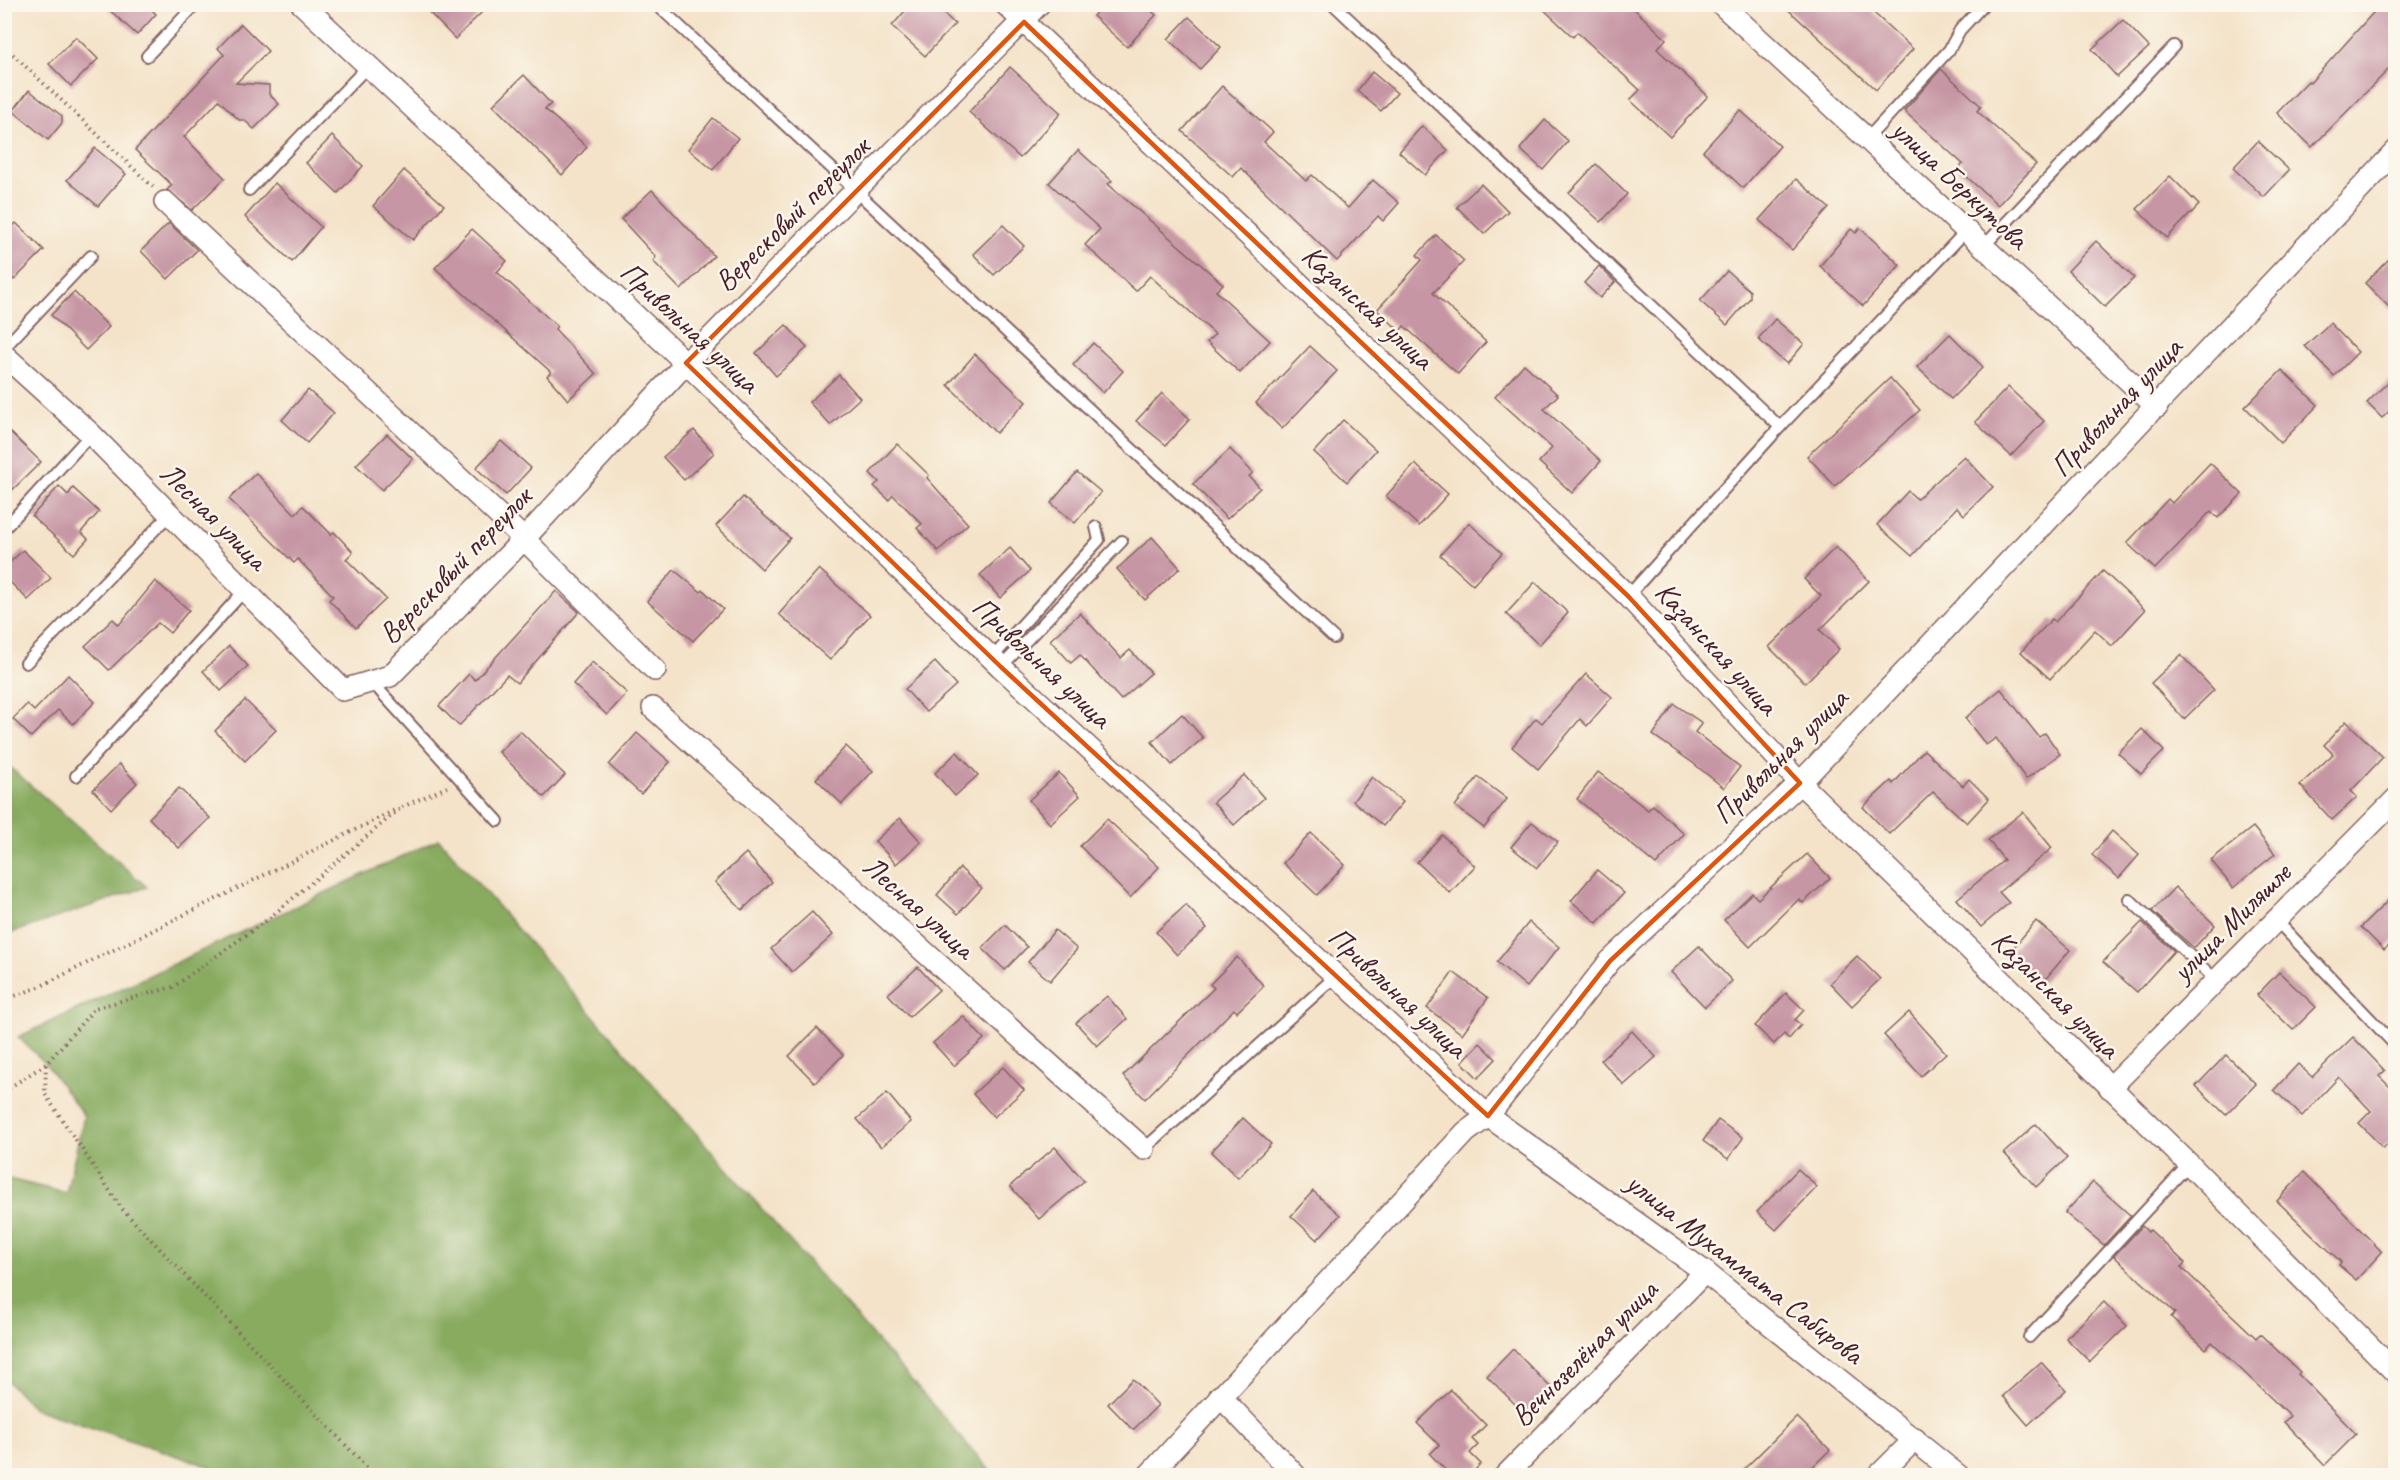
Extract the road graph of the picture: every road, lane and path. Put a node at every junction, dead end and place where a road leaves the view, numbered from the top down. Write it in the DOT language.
graph roads {
  1 [pos="196,4"];
  2 [pos="302,4"];
  3 [pos="656,4"];
  4 [pos="1005,4"];
  5 [pos="1039,4"];
  6 [pos="1333,4"];
  7 [pos="1721,4"];
  8 [pos="1984,4"];
  9 [pos="1024,22"];
  10 [pos="4,46"];
  11 [pos="2174,46"];
  12 [pos="147,56"];
  13 [pos="368,66"];
  14 [pos="1867,139"];
  15 [pos="2396,151"];
  16 [pos="249,190"];
  17 [pos="857,191"];
  18 [pos="165,202"];
  19 [pos="1966,231"];
  20 [pos="1983,247"];
  21 [pos="91,256"];
  22 [pos="4,348"];
  23 [pos="4,355"];
  24 [pos="686,363"];
  25 [pos="2157,407"];
  26 [pos="1780,427"];
  27 [pos="91,434"];
  28 [pos="170,514"];
  29 [pos="1096,527"];
  30 [pos="4,529"];
  31 [pos="524,539"];
  32 [pos="1122,541"];
  33 [pos="246,590"];
  34 [pos="1628,596"];
  35 [pos="1334,638"];
  36 [pos="26,663"];
  37 [pos="996,663"];
  38 [pos="655,670"];
  39 [pos="380,678"];
  40 [pos="653,708"];
  41 [pos="76,776"];
  42 [pos="1800,783"];
  43 [pos="422,798"];
  44 [pos="2396,799"];
  45 [pos="402,807"];
  46 [pos="498,821"];
  47 [pos="2129,899"];
  48 [pos="2275,919"];
  49 [pos="1336,976"];
  50 [pos="2216,980"];
  51 [pos="4,1000"];
  52 [pos="2396,1046"];
  53 [pos="46,1064"];
  54 [pos="2110,1088"];
  55 [pos="4,1091"];
  56 [pos="1488,1116"];
  57 [pos="1144,1149"];
  58 [pos="2189,1164"];
  59 [pos="1705,1272"];
  60 [pos="2029,1337"];
  61 [pos="2396,1373"];
  62 [pos="1220,1396"];
  63 [pos="1915,1439"];
  64 [pos="375,1476"];
  65 [pos="1148,1476"];
  66 [pos="1296,1476"];
  67 [pos="1505,1476"];
  68 [pos="1878,1476"];
  69 [pos="1959,1476"];
  1 -- 12 [label="lane"];
  2 -- 13 [label="street, Привольная улица"];
  3 -- 17 [label="lane"];
  4 -- 9 [label="street, Казанская улица"];
  5 -- 9 [label="street, Вересковый переулок"];
  6 -- 26 [label="lane"];
  7 -- 14 [label="street, улица Беркутова"];
  8 -- 14 [label="lane"];
  9 -- 17 [label="street, Вересковый переулок"];
  9 -- 34 [label="street, Казанская улица"];
  10 -- 18 [label="path"];
  11 -- 20 [label="lane"];
  13 -- 16 [label="lane"];
  13 -- 24 [label="street, Привольная улица"];
  14 -- 19 [label="street, улица Беркутова"];
  15 -- 25 [label="street, Привольная улица"];
  17 -- 24 [label="street, Вересковый переулок"];
  17 -- 35 [label="lane"];
  18 -- 31 [label="street"];
  19 -- 20 [label="street, улица Беркутова"];
  19 -- 26 [label="lane"];
  20 -- 25 [label="street, улица Беркутова"];
  21 -- 22 [label="lane"];
  23 -- 27 [label="street, Лесная улица"];
  24 -- 31 [label="street, Вересковый переулок"];
  24 -- 37 [label="street, Привольная улица"];
  25 -- 42 [label="street, Привольная улица"];
  26 -- 34 [label="lane"];
  27 -- 28 [label="street, Лесная улица"];
  27 -- 30 [label="lane"];
  28 -- 33 [label="street, Лесная улица"];
  28 -- 36 [label="lane"];
  29 -- 37 [label="lane"];
  31 -- 38 [label="street"];
  31 -- 39 [label="street, Вересковый переулок"];
  32 -- 37 [label="lane"];
  33 -- 39 [label="street, Лесная улица"];
  33 -- 41 [label="lane"];
  34 -- 42 [label="street, Казанская улица"];
  37 -- 49 [label="street, Привольная улица"];
  39 -- 46 [label="lane"];
  40 -- 57 [label="street, Лесная улица"];
  42 -- 54 [label="street, Казанская улица"];
  42 -- 56 [label="street, Привольная улица"];
  43 -- 45 [label="path"];
  44 -- 48 [label="street, улица Миляшле"];
  45 -- 51 [label="path"];
  45 -- 53 [label="path"];
  47 -- 50 [label="lane"];
  48 -- 50 [label="street, улица Миляшле"];
  48 -- 52 [label="lane"];
  49 -- 56 [label="street, Привольная улица"];
  49 -- 57 [label="lane"];
  50 -- 54 [label="street, улица Миляшле"];
  53 -- 55 [label="path"];
  53 -- 64 [label="path"];
  54 -- 58 [label="street, Казанская улица"];
  56 -- 59 [label="street, улица Мухаммата Сабирова"];
  56 -- 62 [label="street"];
  58 -- 60 [label="lane"];
  58 -- 61 [label="street, Казанская улица"];
  59 -- 63 [label="street, улица Мухаммата Сабирова"];
  59 -- 67 [label="street, Вечнозелёная улица"];
  62 -- 65 [label="street"];
  62 -- 66 [label="street"];
  63 -- 68 [label="street"];
  63 -- 69 [label="street, улица Мухаммата Сабирова"];
}
